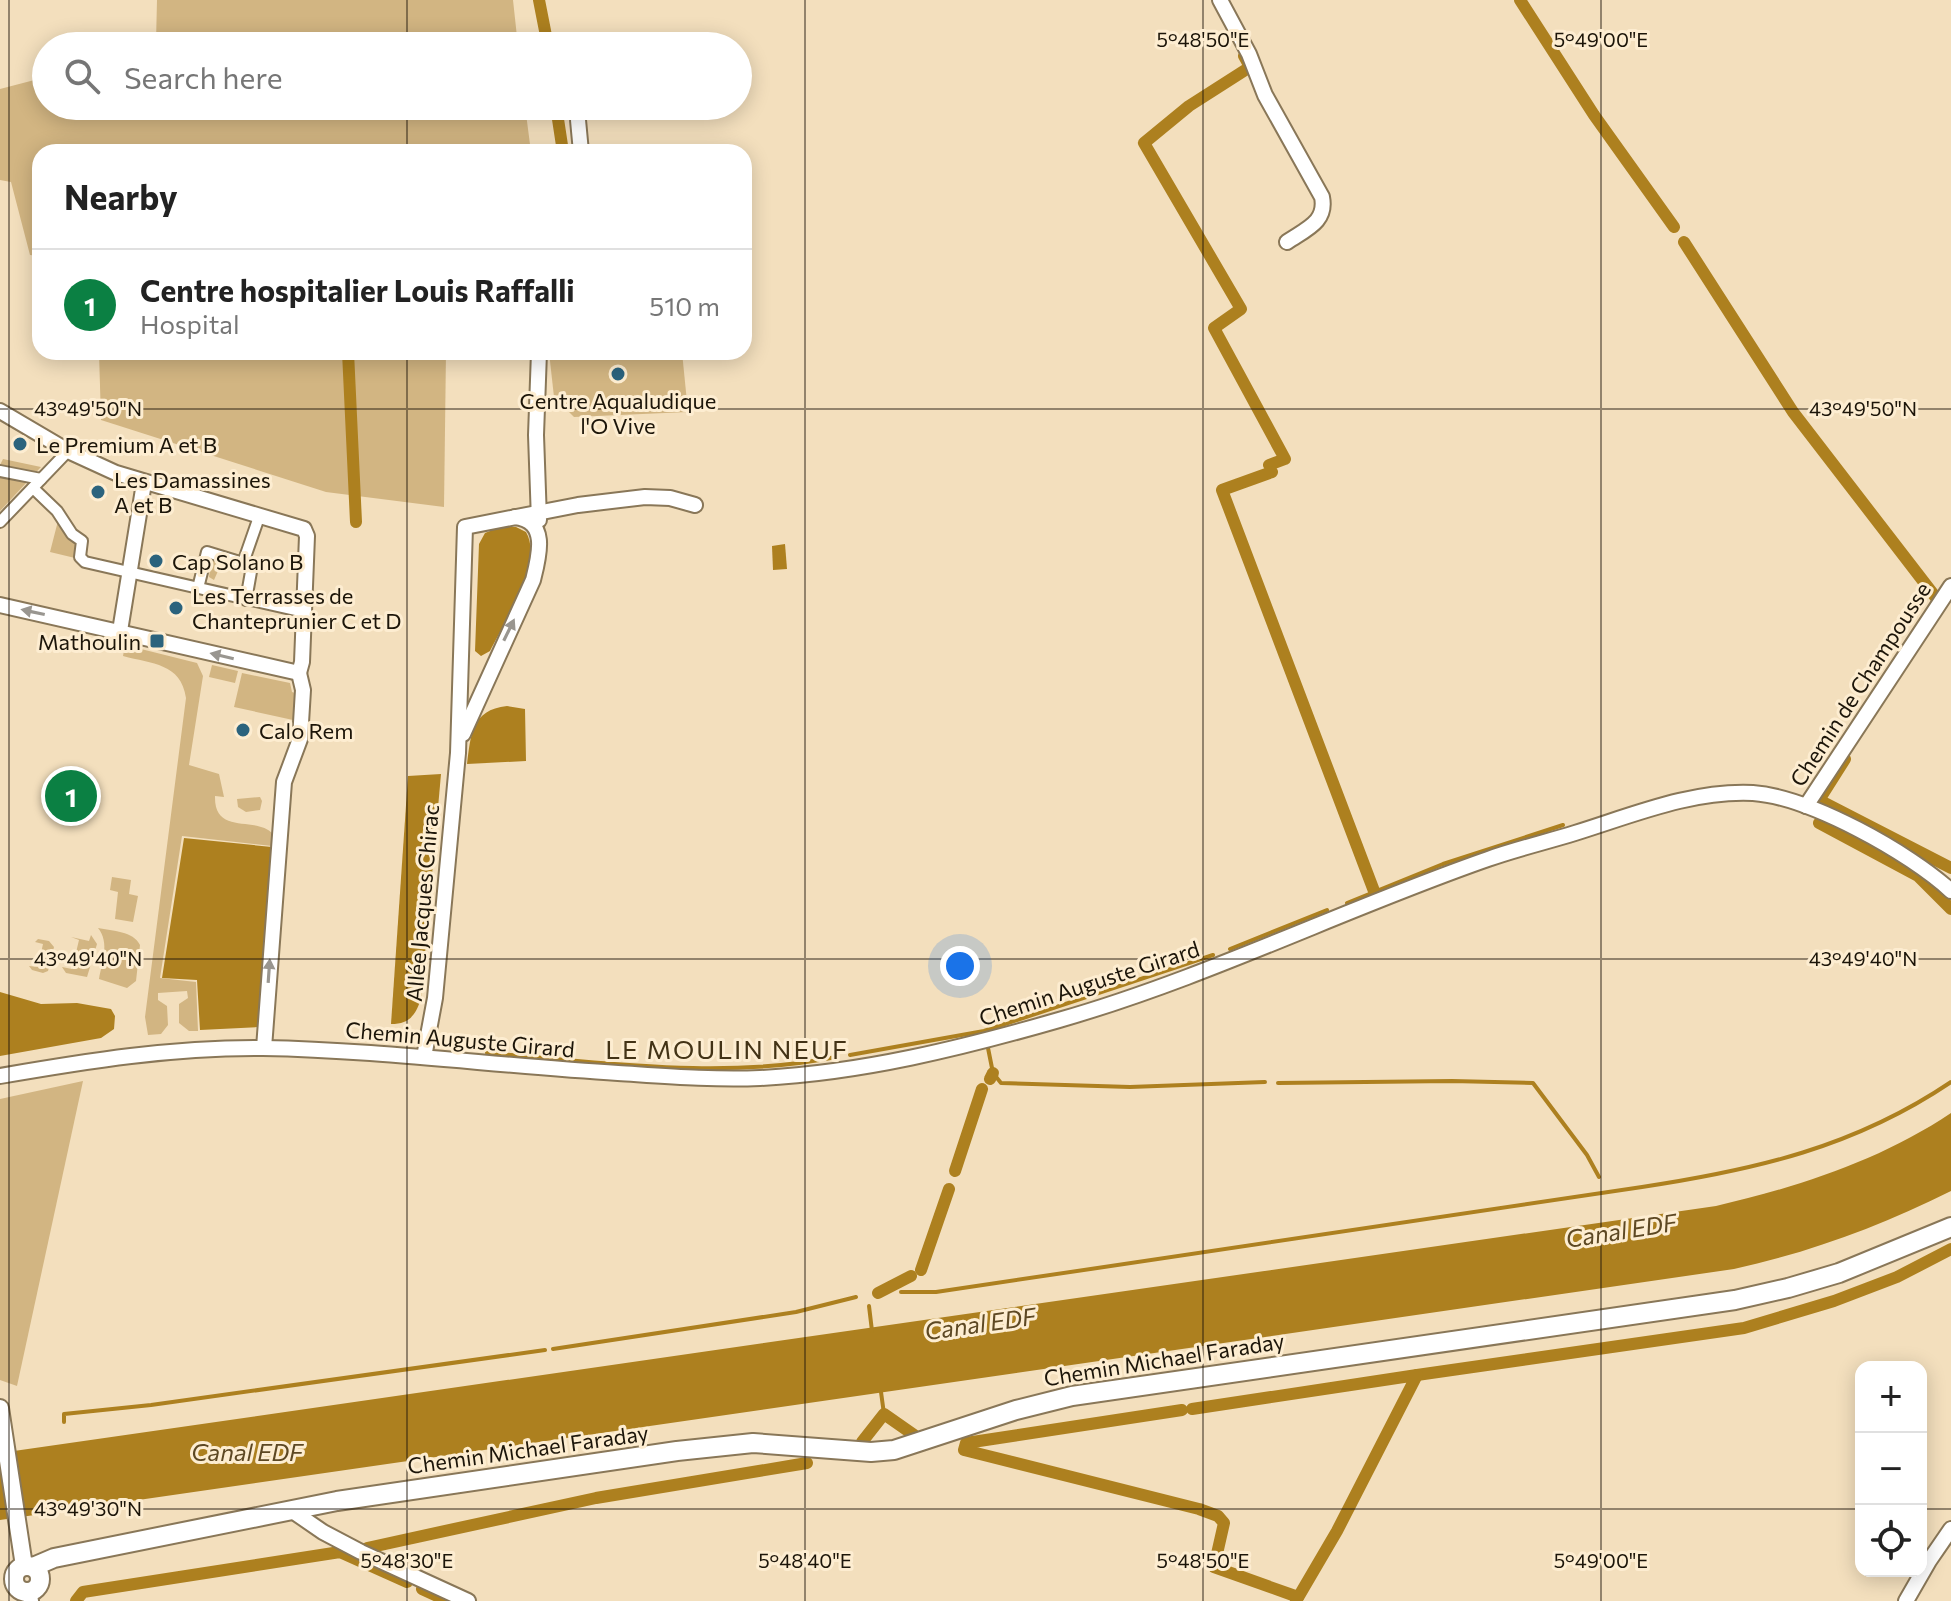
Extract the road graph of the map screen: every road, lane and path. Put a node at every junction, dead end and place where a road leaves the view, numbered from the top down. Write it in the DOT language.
graph roads {
  1 [pos="1220,0"];
  2 [pos="578,120"];
  3 [pos="580,144"];
  4 [pos="1287,242"];
  5 [pos="539,360"];
  6 [pos="0,411"];
  7 [pos="68,451"];
  8 [pos="0,471"];
  9 [pos="144,483"];
  10 [pos="37,484"];
  11 [pos="695,505"];
  12 [pos="538,512"];
  13 [pos="259,517"];
  14 [pos="512,517"];
  15 [pos="0,522"];
  16 [pos="540,540"];
  17 [pos="247,565"];
  18 [pos="130,571"];
  19 [pos="1951,586"];
  20 [pos="198,588"];
  21 [pos="246,600"];
  22 [pos="0,605"];
  23 [pos="304,612"];
  24 [pos="120,631"];
  25 [pos="461,653"];
  26 [pos="493,664"];
  27 [pos="299,673"];
  28 [pos="458,753"];
  29 [pos="1806,806"];
  30 [pos="1951,891"];
  31 [pos="264,1048"];
  32 [pos="424,1057"];
  33 [pos="0,1076"];
  34 [pos="1951,1227"];
  35 [pos="2,1414"];
  36 [pos="291,1510"];
  37 [pos="1951,1529"];
  38 [pos="21,1579"];
  39 [pos="468,1601"];
  40 [pos="1906,1601"];
  1 -- 4 [label="street"];
  2 -- 3 [label="street"];
  5 -- 12 [label="street, Allée Jacques Chirac"];
  6 -- 7 [label="street"];
  7 -- 9 [label="street"];
  7 -- 10 [label="street"];
  8 -- 10 [label="street"];
  9 -- 13 [label="street"];
  9 -- 18 [label="street"];
  10 -- 15 [label="street"];
  10 -- 18 [label="street"];
  11 -- 12 [label="street"];
  12 -- 14 [label="street"];
  12 -- 16 [label="street, Allée Jacques Chirac"];
  13 -- 20 [label="street"];
  13 -- 23 [label="street"];
  14 -- 16 [label="street"];
  14 -- 25 [label="street, Allée Jacques Chirac"];
  26 -- 16 [label="street, Allée Jacques Chirac, one-way"];
  17 -- 21 [label="street"];
  18 -- 20 [label="street"];
  18 -- 24 [label="street"];
  19 -- 29 [label="street, Chemin de Champousse"];
  20 -- 21 [label="street"];
  21 -- 23 [label="street"];
  24 -- 22 [label="street, one-way"];
  23 -- 27 [label="street"];
  27 -- 24 [label="street, one-way"];
  25 -- 26 [label="street"];
  25 -- 28 [label="street, Allée Jacques Chirac"];
  26 -- 28 [label="street, Allée Jacques Chirac"];
  31 -- 27 [label="street, one-way"];
  28 -- 32 [label="street, Allée Jacques Chirac"];
  29 -- 30 [label="street, Chemin Auguste Girard"];
  29 -- 32 [label="street, Chemin Auguste Girard"];
  31 -- 32 [label="street, Chemin Auguste Girard"];
  31 -- 33 [label="street, Chemin Auguste Girard"];
  34 -- 36 [label="main road, Chemin Michael Faraday"];
  35 -- 38 [label="street"];
  36 -- 38 [label="main road, Chemin Michael Faraday"];
  36 -- 39 [label="street"];
  37 -- 40 [label="street"];
}
